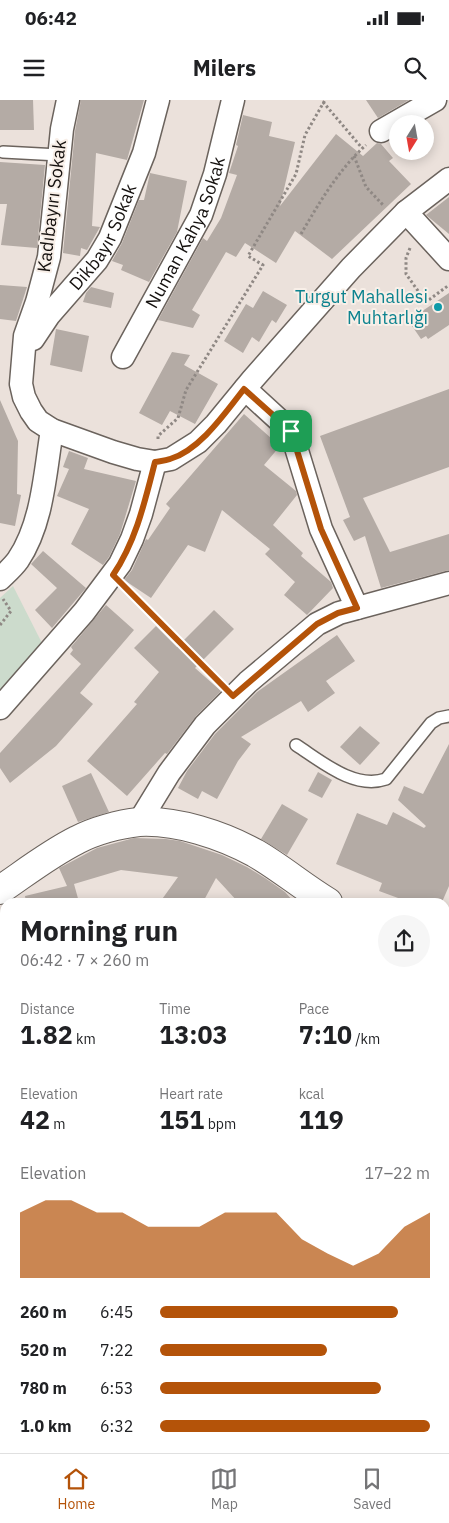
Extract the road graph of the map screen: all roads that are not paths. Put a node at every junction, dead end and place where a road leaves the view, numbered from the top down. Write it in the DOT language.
graph roads {
  1 [pos="68,100"];
  2 [pos="158,100"];
  3 [pos="232,100"];
  4 [pos="435,100"];
  5 [pos="381,131"];
  6 [pos="3,152"];
  7 [pos="59,155"];
  8 [pos="449,179"];
  9 [pos="402,216"];
  10 [pos="449,259"];
  11 [pos="123,357"];
  12 [pos="24,361"];
  13 [pos="244,389"];
  14 [pos="52,430"];
  15 [pos="155,462"];
  16 [pos="0,579"];
  17 [pos="449,582"];
  18 [pos="357,608"];
  19 [pos="0,708"];
  20 [pos="449,716"];
  21 [pos="296,745"];
  22 [pos="139,822"];
  23 [pos="0,890"];
  24 [pos="322,898"];
  1 -- 7 [label="street, Kadıbayırı Sokak"];
  2 -- 12 [label="street, Dikbayır Sokak"];
  3 -- 11 [label="street, Numan Kahya Sokak"];
  4 -- 5 [label="street"];
  6 -- 7 [label="lane"];
  7 -- 12 [label="street, Kadıbayırı Sokak"];
  8 -- 9 [label="street"];
  9 -- 10 [label="street"];
  9 -- 13 [label="street"];
  12 -- 14 [label="street, Kadıbayırı Sokak"];
  13 -- 15 [label="street"];
  13 -- 18 [label="street"];
  14 -- 15 [label="street, Kadıbayırı Sokak"];
  14 -- 16 [label="street"];
  15 -- 19 [label="street"];
  17 -- 18 [label="street"];
  18 -- 22 [label="street"];
  20 -- 21 [label="lane"];
  22 -- 23 [label="main road"];
  22 -- 24 [label="main road"];
}
